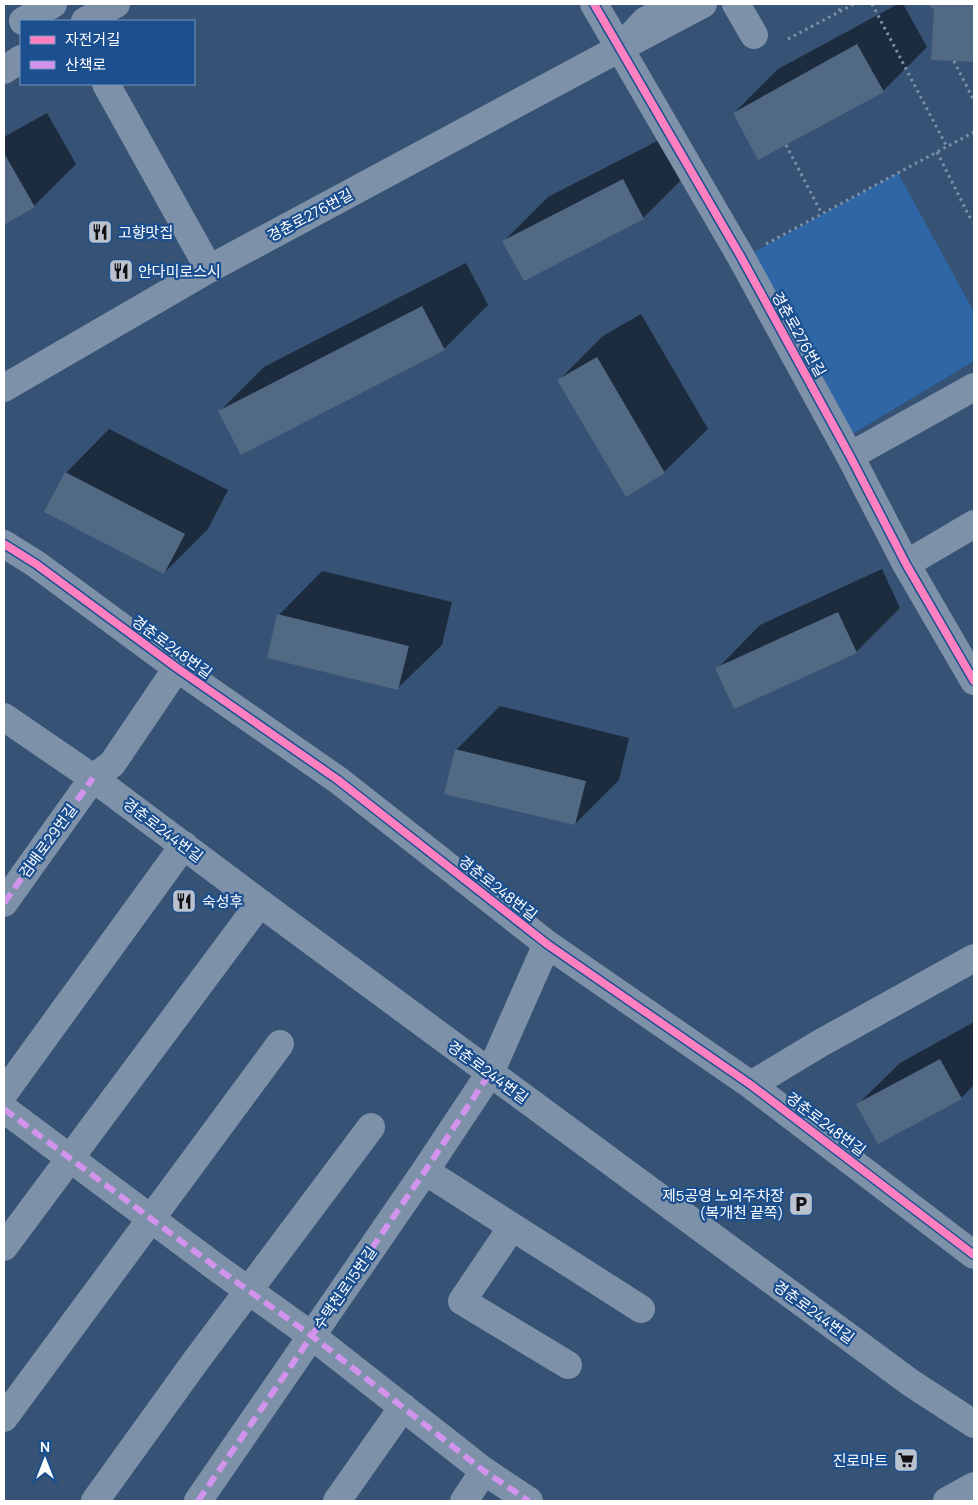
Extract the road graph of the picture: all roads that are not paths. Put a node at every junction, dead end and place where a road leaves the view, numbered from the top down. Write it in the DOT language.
graph roads {
  1 [pos="54,4"];
  2 [pos="116,4"];
  3 [pos="594,4"];
  4 [pos="675,4"];
  5 [pos="702,4"];
  6 [pos="736,4"];
  7 [pos="26,20"];
  8 [pos="87,20"];
  9 [pos="20,23"];
  10 [pos="4,32"];
  11 [pos="754,35"];
  12 [pos="620,48"];
  13 [pos="20,57"];
  14 [pos="20,58"];
  15 [pos="4,64"];
  16 [pos="4,70"];
  17 [pos="107,85"];
  18 [pos="209,269"];
  19 [pos="974,387"];
  20 [pos="4,388"];
  21 [pos="850,456"];
  22 [pos="974,524"];
  23 [pos="4,544"];
  24 [pos="906,564"];
  25 [pos="177,668"];
  26 [pos="972,670"];
  27 [pos="4,717"];
  28 [pos="93,778"];
  29 [pos="184,845"];
  30 [pos="4,903"];
  31 [pos="260,903"];
  32 [pos="547,944"];
  33 [pos="974,958"];
  34 [pos="280,1044"];
  35 [pos="490,1073"];
  36 [pos="751,1085"];
  37 [pos="4,1093"];
  38 [pos="4,1109"];
  39 [pos="371,1127"];
  40 [pos="70,1158"];
  41 [pos="425,1171"];
  42 [pos="152,1219"];
  43 [pos="512,1227"];
  44 [pos="4,1247"];
  45 [pos="974,1255"];
  46 [pos="249,1290"];
  47 [pos="641,1309"];
  48 [pos="312,1336"];
  49 [pos="568,1364"];
  50 [pos="403,1407"];
  51 [pos="4,1418"];
  52 [pos="974,1424"];
  53 [pos="484,1471"];
  54 [pos="974,1486"];
  55 [pos="95,1501"];
  56 [pos="198,1501"];
  57 [pos="337,1501"];
  58 [pos="464,1501"];
  59 [pos="529,1501"];
  60 [pos="947,1501"];
  1 -- 7 [label="street"];
  2 -- 8 [label="main road"];
  3 -- 12 [label="street, 경춘로276번길"];
  4 -- 12 [label="street, 경춘로276번길"];
  5 -- 12 [label="street, 경춘로276번길"];
  6 -- 11 [label="street"];
  9 -- 10 [label="street"];
  12 -- 18 [label="street, 경춘로276번길"];
  12 -- 21 [label="street, 경춘로276번길"];
  13 -- 15 [label="street"];
  14 -- 16 [label="main road"];
  17 -- 18 [label="street"];
  18 -- 20 [label="street, 경춘로276번길"];
  19 -- 21 [label="street"];
  21 -- 24 [label="street, 경춘로276번길"];
  22 -- 24 [label="street"];
  23 -- 25 [label="street, 경춘로248번길"];
  24 -- 26 [label="street, 경춘로276번길"];
  25 -- 28 [label="street, 검배로29번길"];
  25 -- 32 [label="street, 경춘로248번길"];
  27 -- 28 [label="street, 경춘로244번길"];
  28 -- 29 [label="street, 경춘로244번길"];
  28 -- 30 [label="street, 검배로29번길"];
  29 -- 31 [label="street, 경춘로244번길"];
  29 -- 37 [label="street"];
  31 -- 35 [label="street, 경춘로244번길"];
  31 -- 40 [label="street"];
  32 -- 35 [label="street, 수택천로15번길"];
  32 -- 36 [label="street, 경춘로248번길"];
  33 -- 36 [label="street"];
  34 -- 42 [label="street"];
  35 -- 41 [label="street, 수택천로15번길"];
  35 -- 52 [label="street, 경춘로244번길"];
  36 -- 45 [label="street, 경춘로248번길"];
  38 -- 40 [label="street"];
  39 -- 46 [label="street"];
  40 -- 42 [label="street"];
  40 -- 44 [label="street"];
  41 -- 43 [label="street"];
  41 -- 48 [label="street, 수택천로15번길"];
  42 -- 46 [label="street"];
  42 -- 51 [label="street"];
  43 -- 47 [label="street"];
  43 -- 49 [label="street"];
  46 -- 48 [label="street"];
  46 -- 55 [label="street"];
  48 -- 50 [label="street"];
  48 -- 56 [label="street, 수택천로15번길"];
  50 -- 53 [label="street"];
  50 -- 57 [label="street"];
  53 -- 58 [label="street"];
  53 -- 59 [label="street"];
  54 -- 60 [label="street"];
}
